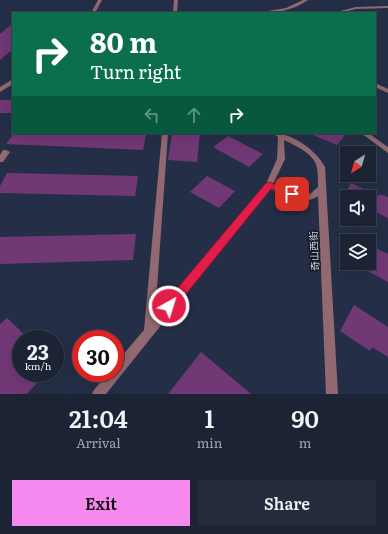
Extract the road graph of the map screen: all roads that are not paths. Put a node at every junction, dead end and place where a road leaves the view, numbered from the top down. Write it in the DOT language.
graph roads {
  1 [pos="100,0"];
  2 [pos="176,0"];
  3 [pos="306,0"];
  4 [pos="388,7"];
  5 [pos="94,12"];
  6 [pos="175,12"];
  7 [pos="282,12"];
  8 [pos="338,12"];
  9 [pos="12,82"];
  10 [pos="376,85"];
  11 [pos="0,90"];
  12 [pos="388,91"];
  13 [pos="165,134"];
  14 [pos="365,134"];
  15 [pos="278,135"];
  16 [pos="388,150"];
  17 [pos="6,152"];
  18 [pos="0,160"];
  19 [pos="269,185"];
  20 [pos="322,188"];
  21 [pos="149,331"];
  22 [pos="98,394"];
  23 [pos="332,394"];
  1 -- 5 [label="street"];
  2 -- 6 [label="street"];
  3 -- 7 [label="street"];
  4 -- 8 [label="street"];
  9 -- 11 [label="street"];
  10 -- 12 [label="street"];
  13 -- 21 [label="street"];
  14 -- 16 [label="street"];
  15 -- 19 [label="street"];
  15 -- 20 [label="street, 奇山西街"];
  17 -- 18 [label="street"];
  19 -- 20 [label="street"];
  19 -- 21 [label="street"];
  20 -- 23 [label="street, 奇山西街"];
  21 -- 22 [label="street"];
}
